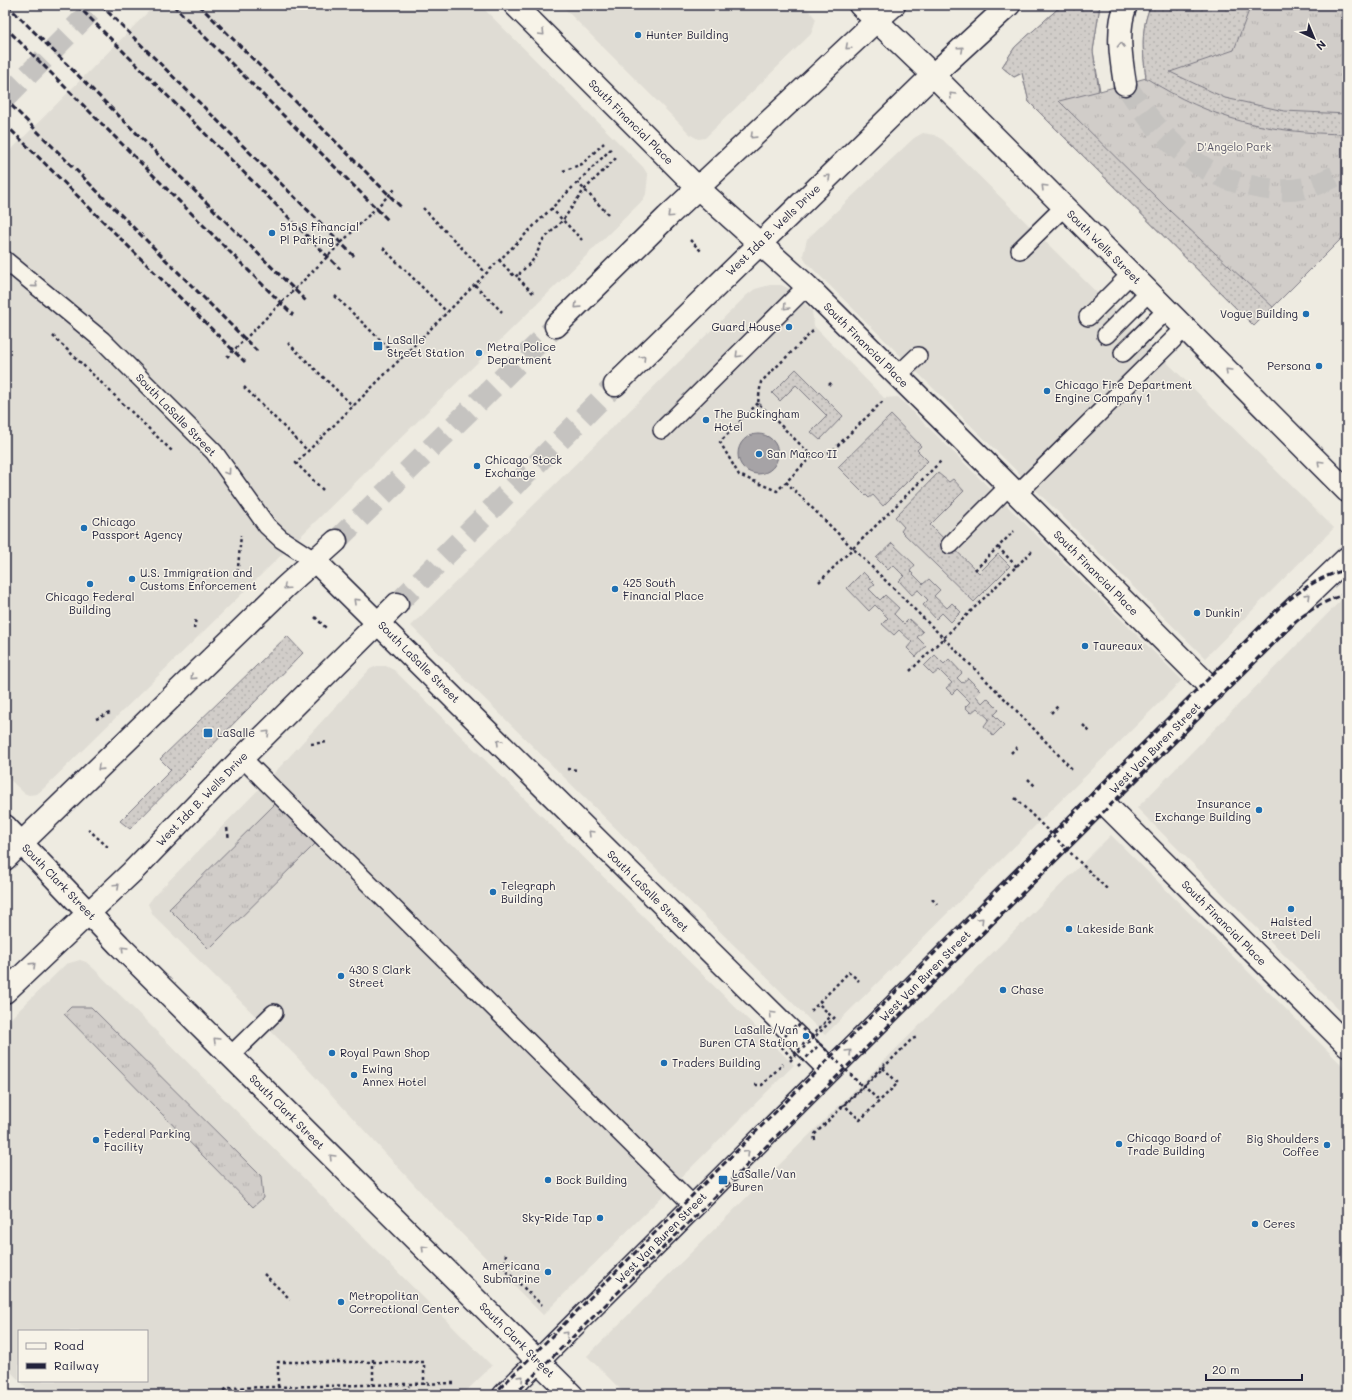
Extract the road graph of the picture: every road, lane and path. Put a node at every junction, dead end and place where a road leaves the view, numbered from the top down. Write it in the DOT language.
graph roads {
  1 [pos="514,5"];
  2 [pos="860,5"];
  3 [pos="894,5"];
  4 [pos="1009,5"];
  5 [pos="1126,5"];
  6 [pos="876,20"];
  7 [pos="932,75"];
  8 [pos="1125,84"];
  9 [pos="604,142"];
  10 [pos="611,149"];
  11 [pos="617,157"];
  12 [pos="563,171"];
  13 [pos="577,182"];
  14 [pos="698,188"];
  15 [pos="395,189"];
  16 [pos="584,190"];
  17 [pos="1064,207"];
  18 [pos="423,208"];
  19 [pos="551,208"];
  20 [pos="608,214"];
  21 [pos="563,220"];
  22 [pos="582,240"];
  23 [pos="690,240"];
  24 [pos="760,243"];
  25 [pos="383,248"];
  26 [pos="1020,250"];
  27 [pos="702,252"];
  28 [pos="5,260"];
  29 [pos="499,260"];
  30 [pos="486,273"];
  31 [pos="520,273"];
  32 [pos="1131,274"];
  33 [pos="475,285"];
  34 [pos="807,286"];
  35 [pos="1149,292"];
  36 [pos="533,293"];
  37 [pos="335,296"];
  38 [pos="1167,310"];
  39 [pos="447,312"];
  40 [pos="502,312"];
  41 [pos="1088,317"];
  42 [pos="556,326"];
  43 [pos="1185,328"];
  44 [pos="813,331"];
  45 [pos="51,334"];
  46 [pos="1106,335"];
  47 [pos="288,343"];
  48 [pos="1123,353"];
  49 [pos="918,356"];
  50 [pos="228,357"];
  51 [pos="400,359"];
  52 [pos="898,375"];
  53 [pos="833,381"];
  54 [pos="615,385"];
  55 [pos="829,385"];
  56 [pos="244,386"];
  57 [pos="883,401"];
  58 [pos="758,403"];
  59 [pos="353,406"];
  60 [pos="662,430"];
  61 [pos="308,450"];
  62 [pos="173,452"];
  63 [pos="812,456"];
  64 [pos="942,460"];
  65 [pos="786,482"];
  66 [pos="323,490"];
  67 [pos="1013,490"];
  68 [pos="1347,490"];
  69 [pos="1014,531"];
  70 [pos="241,534"];
  71 [pos="336,541"];
  72 [pos="950,546"];
  73 [pos="998,547"];
  74 [pos="852,549"];
  75 [pos="1033,550"];
  76 [pos="1347,558"];
  77 [pos="315,561"];
  78 [pos="1016,567"];
  79 [pos="975,570"];
  80 [pos="237,578"];
  81 [pos="819,582"];
  82 [pos="397,604"];
  83 [pos="315,617"];
  84 [pos="196,618"];
  85 [pos="377,622"];
  86 [pos="194,629"];
  87 [pos="327,629"];
  88 [pos="943,639"];
  89 [pos="910,671"];
  90 [pos="1213,690"];
  91 [pos="1058,706"];
  92 [pos="112,712"];
  93 [pos="1051,713"];
  94 [pos="96,718"];
  95 [pos="1083,724"];
  96 [pos="1090,732"];
  97 [pos="327,742"];
  98 [pos="310,744"];
  99 [pos="1018,747"];
  100 [pos="1011,754"];
  101 [pos="242,758"];
  102 [pos="1073,770"];
  103 [pos="1028,779"];
  104 [pos="1035,786"];
  105 [pos="1015,798"];
  106 [pos="1101,800"];
  107 [pos="5,826"];
  108 [pos="227,828"];
  109 [pos="88,829"];
  110 [pos="229,839"];
  111 [pos="22,844"];
  112 [pos="110,849"];
  113 [pos="5,859"];
  114 [pos="1108,890"];
  115 [pos="932,899"];
  116 [pos="937,904"];
  117 [pos="89,913"];
  118 [pos="859,981"];
  119 [pos="5,992"];
  120 [pos="274,1013"];
  121 [pos="837,1015"];
  122 [pos="812,1037"];
  123 [pos="918,1037"];
  124 [pos="820,1044"];
  125 [pos="1347,1045"];
  126 [pos="231,1055"];
  127 [pos="791,1057"];
  128 [pos="790,1061"];
  129 [pos="885,1064"];
  130 [pos="798,1066"];
  131 [pos="883,1068"];
  132 [pos="830,1070"];
  133 [pos="755,1085"];
  134 [pos="863,1086"];
  135 [pos="879,1101"];
  136 [pos="844,1105"];
  137 [pos="841,1106"];
  138 [pos="815,1140"];
  139 [pos="694,1206"];
  140 [pos="506,1254"];
  141 [pos="264,1274"];
  142 [pos="290,1299"];
  143 [pos="542,1305"];
  144 [pos="373,1357"];
  145 [pos="538,1361"];
  146 [pos="373,1362"];
  147 [pos="454,1383"];
  148 [pos="409,1385"];
  149 [pos="424,1385"];
  150 [pos="373,1386"];
  151 [pos="278,1387"];
  152 [pos="220,1395"];
  153 [pos="400,1395"];
  154 [pos="504,1395"];
  155 [pos="572,1395"];
  1 -- 14 [label="main road, South Financial Place, one-way"];
  2 -- 6 [label="main road, South Wells Street"];
  3 -- 6 [label="main road"];
  7 -- 4 [label="main road, West Ida B. Wells Drive, one-way"];
  8 -- 5 [label="main road, one-way"];
  6 -- 7 [label="main road, South Wells Street"];
  6 -- 14 [label="main road, one-way"];
  17 -- 7 [label="main road, South Wells Street, one-way"];
  24 -- 7 [label="main road, West Ida B. Wells Drive, one-way"];
  9 -- 12 [label="path"];
  10 -- 13 [label="path"];
  11 -- 16 [label="path"];
  13 -- 16 [label="path"];
  13 -- 19 [label="path"];
  14 -- 24 [label="main road, South Financial Place"];
  14 -- 42 [label="main road, one-way"];
  15 -- 50 [label="path"];
  16 -- 20 [label="path"];
  16 -- 21 [label="path"];
  17 -- 26 [label="lane"];
  17 -- 32 [label="main road, South Wells Street"];
  18 -- 30 [label="path"];
  19 -- 21 [label="path"];
  19 -- 29 [label="path"];
  21 -- 22 [label="path"];
  21 -- 31 [label="path"];
  23 -- 27 [label="path"];
  24 -- 34 [label="main road, South Financial Place"];
  54 -- 24 [label="main road, West Ida B. Wells Drive, one-way"];
  25 -- 39 [label="path"];
  28 -- 77 [label="lane, South LaSalle Street, one-way"];
  29 -- 30 [label="path"];
  29 -- 31 [label="path"];
  30 -- 33 [label="path"];
  31 -- 36 [label="path"];
  32 -- 35 [label="main road, South Wells Street"];
  32 -- 41 [label="lane"];
  33 -- 39 [label="path"];
  33 -- 40 [label="path"];
  34 -- 52 [label="main road, South Financial Place"];
  34 -- 60 [label="lane, one-way"];
  35 -- 38 [label="main road, South Wells Street"];
  35 -- 46 [label="lane"];
  37 -- 51 [label="path"];
  38 -- 43 [label="main road, South Wells Street"];
  38 -- 48 [label="lane"];
  39 -- 51 [label="path"];
  43 -- 67 [label="lane"];
  68 -- 43 [label="main road, South Wells Street, one-way"];
  44 -- 58 [label="path"];
  45 -- 62 [label="path"];
  47 -- 59 [label="path"];
  49 -- 52 [label="lane"];
  51 -- 59 [label="path"];
  52 -- 67 [label="main road, South Financial Place"];
  53 -- 55 [label="path"];
  56 -- 61 [label="path"];
  57 -- 63 [label="path"];
  58 -- 63 [label="path"];
  58 -- 65 [label="path"];
  59 -- 61 [label="path"];
  61 -- 66 [label="path"];
  63 -- 65 [label="path"];
  64 -- 74 [label="path"];
  65 -- 74 [label="path"];
  67 -- 72 [label="lane"];
  67 -- 90 [label="main road, South Financial Place"];
  69 -- 73 [label="path"];
  70 -- 80 [label="path"];
  71 -- 77 [label="main road"];
  73 -- 78 [label="path"];
  73 -- 79 [label="path"];
  74 -- 81 [label="path"];
  74 -- 88 [label="path"];
  75 -- 78 [label="path"];
  90 -- 76 [label="main road, West Van Buren Street, one-way"];
  85 -- 77 [label="main road, South LaSalle Street, one-way"];
  77 -- 111 [label="main road, one-way"];
  78 -- 88 [label="path"];
  82 -- 85 [label="main road, West Ida B. Wells Drive"];
  83 -- 87 [label="path"];
  84 -- 86 [label="path"];
  101 -- 85 [label="main road, West Ida B. Wells Drive, one-way"];
  132 -- 85 [label="main road, South LaSalle Street, one-way"];
  88 -- 89 [label="path"];
  88 -- 102 [label="path"];
  90 -- 106 [label="main road, West Van Buren Street"];
  91 -- 93 [label="path"];
  92 -- 94 [label="path"];
  95 -- 96 [label="path"];
  97 -- 98 [label="path"];
  99 -- 100 [label="path"];
  117 -- 101 [label="main road, West Ida B. Wells Drive, one-way"];
  101 -- 139 [label="lane"];
  103 -- 104 [label="path"];
  105 -- 114 [label="path, bridge"];
  106 -- 125 [label="main road, South Financial Place"];
  132 -- 106 [label="main road, West Van Buren Street, one-way"];
  107 -- 111 [label="main road, South Clark Street"];
  108 -- 110 [label="path"];
  109 -- 112 [label="path"];
  111 -- 113 [label="main road"];
  111 -- 117 [label="main road, South Clark Street"];
  115 -- 116 [label="path"];
  119 -- 117 [label="main road, West Ida B. Wells Drive, one-way"];
  126 -- 117 [label="main road, South Clark Street, one-way"];
  118 -- 122 [label="path, bridge"];
  120 -- 126 [label="lane"];
  121 -- 122 [label="path, bridge"];
  122 -- 124 [label="path, bridge"];
  122 -- 127 [label="path, bridge"];
  122 -- 127 [label="path, bridge"];
  122 -- 128 [label="path, bridge"];
  123 -- 131 [label="path"];
  124 -- 130 [label="path, bridge"];
  124 -- 134 [label="path, bridge"];
  145 -- 126 [label="main road, South Clark Street, one-way"];
  127 -- 133 [label="path"];
  129 -- 134 [label="path, bridge"];
  131 -- 134 [label="path, bridge"];
  131 -- 135 [label="path"];
  139 -- 132 [label="main road, West Van Buren Street, one-way"];
  134 -- 135 [label="path, bridge"];
  134 -- 136 [label="path, bridge"];
  134 -- 137 [label="path, bridge"];
  135 -- 136 [label="path"];
  136 -- 138 [label="path"];
  145 -- 139 [label="main road, West Van Buren Street, one-way"];
  140 -- 143 [label="path"];
  141 -- 142 [label="path"];
  144 -- 146 [label="path"];
  154 -- 145 [label="main road, West Van Buren Street, one-way"];
  145 -- 155 [label="main road, South Clark Street"];
  146 -- 149 [label="path"];
  146 -- 150 [label="path"];
  146 -- 151 [label="path"];
  147 -- 149 [label="path"];
  148 -- 149 [label="path"];
  148 -- 150 [label="path"];
  148 -- 153 [label="path"];
  150 -- 151 [label="path"];
  151 -- 152 [label="path"];
}
